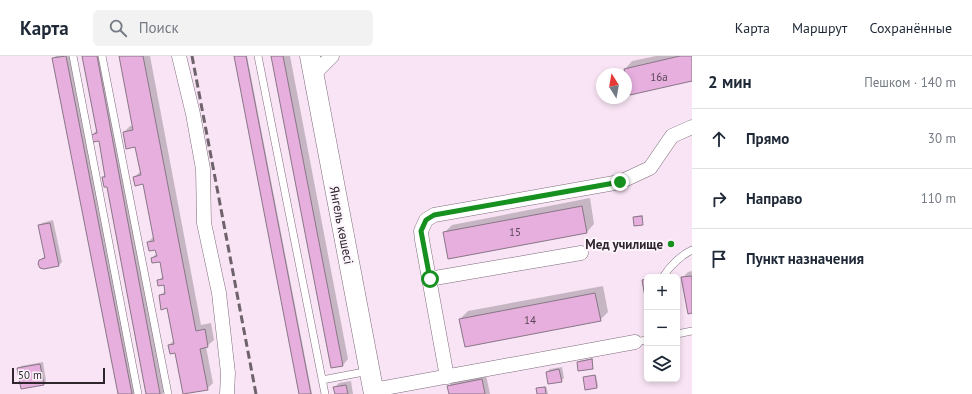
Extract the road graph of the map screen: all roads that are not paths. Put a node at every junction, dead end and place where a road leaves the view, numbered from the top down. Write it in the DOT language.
graph roads {
  1 [pos="73,56"];
  2 [pos="102,56"];
  3 [pos="178,56"];
  4 [pos="258,56"];
  5 [pos="332,56"];
  6 [pos="312,65"];
  7 [pos="692,127"];
  8 [pos="692,250"];
  9 [pos="581,253"];
  10 [pos="665,274"];
  11 [pos="430,279"];
  12 [pos="692,331"];
  13 [pos="680,333"];
  14 [pos="641,341"];
  15 [pos="370,370"];
  16 [pos="447,377"];
  17 [pos="322,380"];
  18 [pos="374,392"];
  19 [pos="138,394"];
  20 [pos="168,394"];
  21 [pos="227,394"];
  22 [pos="324,394"];
  1 -- 19 [label="lane"];
  2 -- 20 [label="lane"];
  3 -- 21 [label="street"];
  4 -- 17 [label="lane"];
  5 -- 6 [label="street"];
  6 -- 15 [label="street, Янгель көшесі"];
  7 -- 11 [label="street"];
  8 -- 10 [label="lane"];
  9 -- 11 [label="street"];
  11 -- 16 [label="street"];
  12 -- 13 [label="lane"];
  14 -- 16 [label="street"];
  15 -- 17 [label="lane"];
  15 -- 18 [label="street, Янгель көшесі"];
  16 -- 18 [label="street"];
  17 -- 22 [label="lane"];
}
